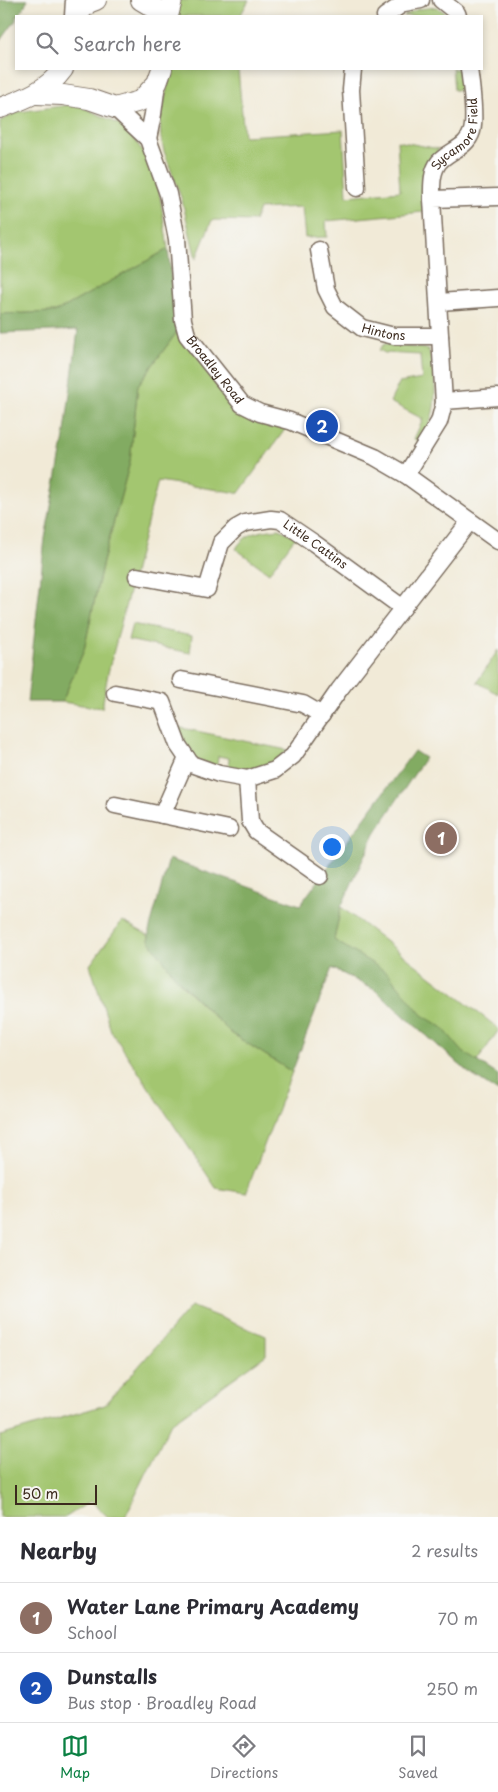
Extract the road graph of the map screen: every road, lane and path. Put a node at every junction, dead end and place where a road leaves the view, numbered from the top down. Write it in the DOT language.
graph roads {
  1 [pos="74,0"];
  2 [pos="96,0"];
  3 [pos="141,0"];
  4 [pos="172,0"];
  5 [pos="421,0"];
  6 [pos="441,0"];
  7 [pos="75,15"];
  8 [pos="76,15"];
  9 [pos="159,15"];
  10 [pos="168,15"];
  11 [pos="386,15"];
  12 [pos="458,15"];
  13 [pos="61,70"];
  14 [pos="71,70"];
  15 [pos="352,70"];
  16 [pos="469,70"];
  17 [pos="159,76"];
  18 [pos="36,94"];
  19 [pos="89,99"];
  20 [pos="0,108"];
  21 [pos="115,108"];
  22 [pos="148,139"];
  23 [pos="357,188"];
  24 [pos="498,197"];
  25 [pos="432,199"];
  26 [pos="318,250"];
  27 [pos="498,298"];
  28 [pos="439,302"];
  29 [pos="440,336"];
  30 [pos="498,397"];
  31 [pos="444,401"];
  32 [pos="406,475"];
  33 [pos="470,521"];
  34 [pos="498,542"];
  35 [pos="137,576"];
  36 [pos="403,608"];
  37 [pos="181,680"];
  38 [pos="115,693"];
  39 [pos="322,715"];
  40 [pos="187,758"];
  41 [pos="247,779"];
  42 [pos="115,805"];
  43 [pos="162,814"];
  44 [pos="229,829"];
  45 [pos="320,876"];
  1 -- 7 [label="street"];
  2 -- 8 [label="main road"];
  3 -- 9 [label="main road"];
  4 -- 10 [label="main road"];
  5 -- 11 [label="street"];
  6 -- 12 [label="street"];
  13 -- 18 [label="main road"];
  14 -- 19 [label="main road"];
  15 -- 23 [label="street"];
  16 -- 25 [label="street, Sycamore Field"];
  17 -- 21 [label="main road"];
  17 -- 22 [label="street"];
  18 -- 19 [label="main road"];
  18 -- 20 [label="main road"];
  19 -- 21 [label="main road"];
  21 -- 22 [label="street, Broadley Road"];
  22 -- 32 [label="street, Broadley Road"];
  24 -- 25 [label="street"];
  25 -- 28 [label="street, Sycamore Field"];
  26 -- 29 [label="street, Hintons"];
  27 -- 28 [label="street"];
  28 -- 29 [label="street, Sycamore Field"];
  29 -- 31 [label="street, Sycamore Field"];
  30 -- 31 [label="street"];
  31 -- 32 [label="street, Sycamore Field"];
  32 -- 33 [label="street, Broadley Road"];
  33 -- 34 [label="street, Broadley Road"];
  33 -- 36 [label="street"];
  35 -- 36 [label="street, Little Cattins"];
  36 -- 39 [label="street"];
  37 -- 39 [label="street"];
  38 -- 40 [label="street"];
  39 -- 41 [label="street"];
  40 -- 41 [label="street"];
  40 -- 43 [label="street"];
  41 -- 45 [label="street"];
  42 -- 43 [label="street"];
  43 -- 44 [label="street"];
}
